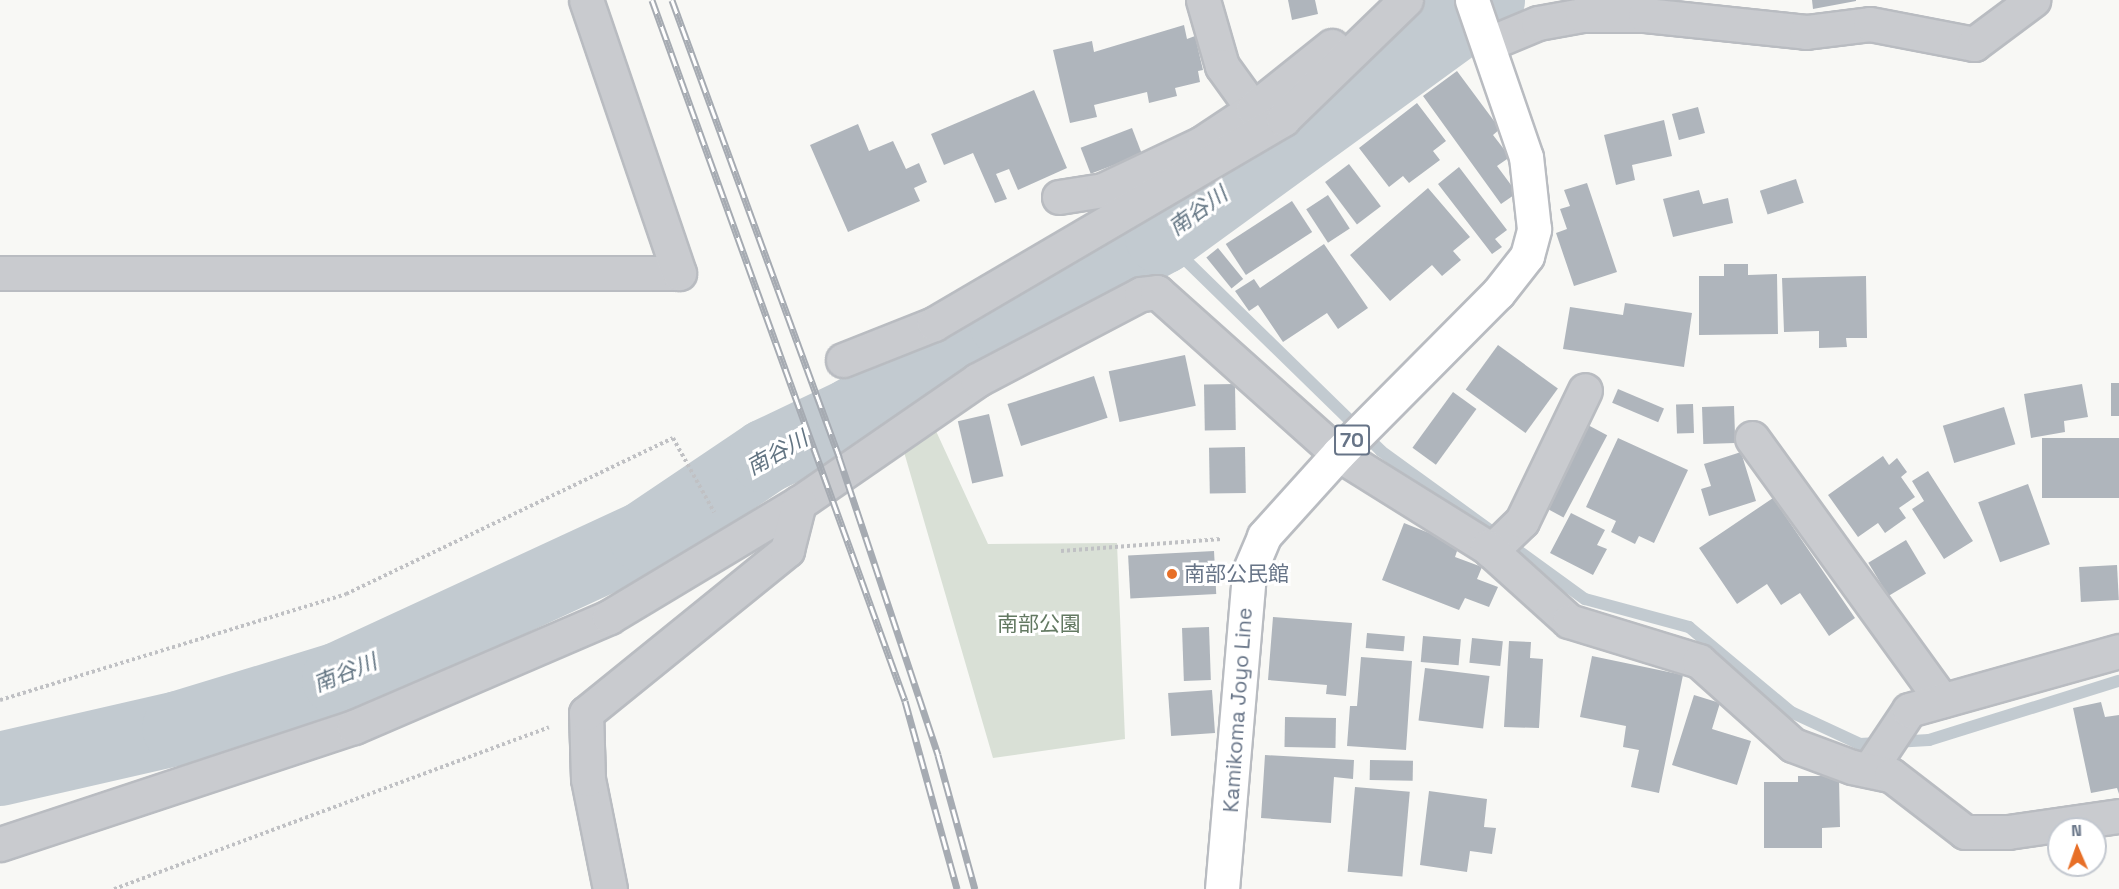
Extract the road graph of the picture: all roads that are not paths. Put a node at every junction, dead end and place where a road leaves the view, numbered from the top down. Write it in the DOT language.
graph roads {
  1 [pos="586,0"];
  2 [pos="1203,0"];
  3 [pos="1404,0"];
  4 [pos="1472,0"];
  5 [pos="2033,0"];
  6 [pos="1487,37"];
  7 [pos="1253,109"];
  8 [pos="1059,197"];
  9 [pos="0,273"];
  10 [pos="843,360"];
  11 [pos="1585,390"];
  12 [pos="1752,438"];
  13 [pos="1338,454"];
  14 [pos="799,503"];
  15 [pos="1491,551"];
  16 [pos="2119,651"];
  17 [pos="1941,700"];
  18 [pos="1869,770"];
  19 [pos="2119,816"];
  20 [pos="0,844"];
  21 [pos="610,889"];
  22 [pos="1222,889"];
  1 -- 9 [label="street"];
  2 -- 7 [label="street"];
  3 -- 7 [label="street"];
  3 -- 10 [label="street"];
  4 -- 6 [label="main road, Kamikoma Joyo Line / 70"];
  5 -- 6 [label="street"];
  6 -- 13 [label="main road, Kamikoma Joyo Line / 70"];
  7 -- 8 [label="street"];
  11 -- 15 [label="street"];
  12 -- 17 [label="street"];
  13 -- 14 [label="street"];
  13 -- 15 [label="street"];
  13 -- 22 [label="main road, Kamikoma Joyo Line / 70"];
  14 -- 20 [label="street"];
  14 -- 21 [label="street"];
  15 -- 18 [label="street"];
  16 -- 17 [label="street"];
  17 -- 18 [label="street"];
  18 -- 19 [label="street"];
}
